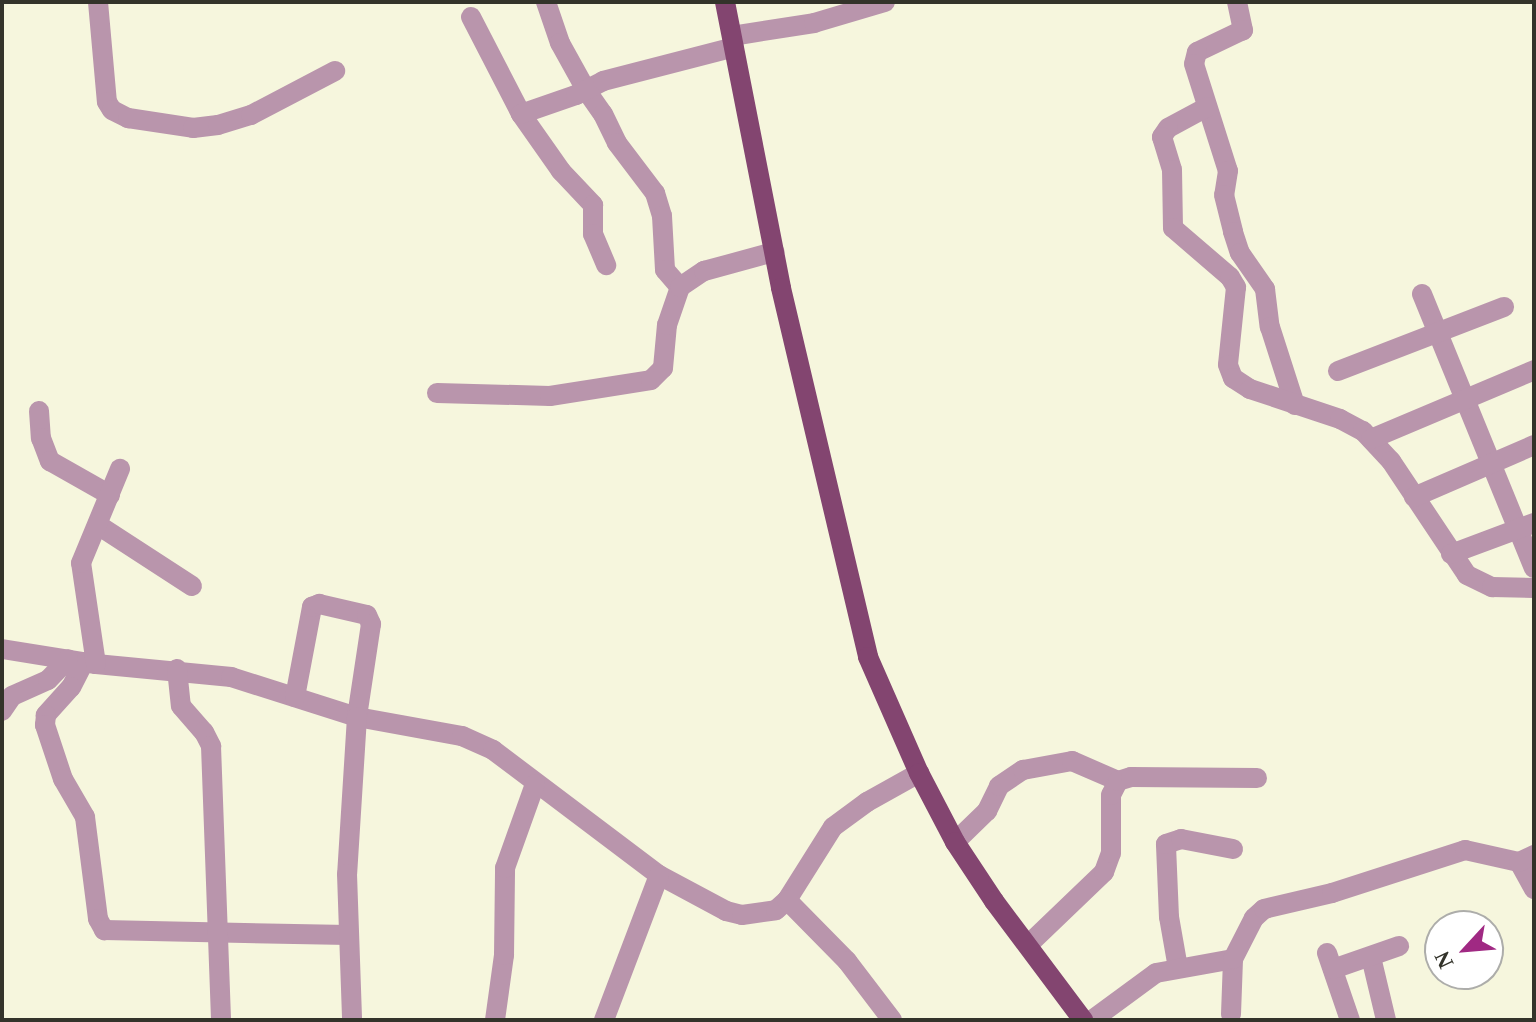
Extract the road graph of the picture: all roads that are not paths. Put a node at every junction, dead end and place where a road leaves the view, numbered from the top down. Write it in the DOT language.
graph roads {
  1 [pos="98,2"];
  2 [pos="546,2"];
  3 [pos="725,2"];
  4 [pos="885,2"];
  5 [pos="1237,2"];
  6 [pos="471,17"];
  7 [pos="733,42"];
  8 [pos="335,71"];
  9 [pos="586,90"];
  10 [pos="1207,107"];
  11 [pos="521,114"];
  12 [pos="775,257"];
  13 [pos="606,265"];
  14 [pos="1230,277"];
  15 [pos="1260,282"];
  16 [pos="680,287"];
  17 [pos="1422,294"];
  18 [pos="1504,307"];
  19 [pos="1438,332"];
  20 [pos="1534,370"];
  21 [pos="1338,371"];
  22 [pos="437,393"];
  23 [pos="1465,398"];
  24 [pos="1295,405"];
  25 [pos="39,411"];
  26 [pos="1371,439"];
  27 [pos="1534,445"];
  28 [pos="1490,462"];
  29 [pos="120,469"];
  30 [pos="110,495"];
  31 [pos="1414,497"];
  32 [pos="98,525"];
  33 [pos="1526,526"];
  34 [pos="1451,554"];
  35 [pos="1534,568"];
  36 [pos="192,586"];
  37 [pos="1534,588"];
  38 [pos="2,649"];
  39 [pos="83,662"];
  40 [pos="177,669"];
  41 [pos="295,697"];
  42 [pos="2,711"];
  43 [pos="357,717"];
  44 [pos="919,773"];
  45 [pos="1257,778"];
  46 [pos="1118,781"];
  47 [pos="535,784"];
  48 [pos="955,842"];
  49 [pos="1233,849"];
  50 [pos="1526,858"];
  51 [pos="659,875"];
  52 [pos="1534,889"];
  53 [pos="787,900"];
  54 [pos="218,933"];
  55 [pos="348,935"];
  56 [pos="1029,944"];
  57 [pos="1399,946"];
  58 [pos="1371,957"];
  59 [pos="1233,959"];
  60 [pos="1178,968"];
  61 [pos="1231,1014"];
  62 [pos="887,1017"];
  63 [pos="221,1020"];
  64 [pos="352,1020"];
  65 [pos="495,1020"];
  66 [pos="604,1020"];
  67 [pos="1083,1020"];
  68 [pos="1092,1020"];
  69 [pos="1350,1020"];
  70 [pos="1386,1020"];
  1 -- 8 [label="street"];
  2 -- 9 [label="street"];
  3 -- 7 [label="main road"];
  4 -- 7 [label="street"];
  5 -- 10 [label="street"];
  6 -- 11 [label="street"];
  7 -- 9 [label="street"];
  7 -- 12 [label="main road"];
  9 -- 11 [label="street"];
  9 -- 16 [label="street"];
  10 -- 14 [label="street"];
  10 -- 15 [label="street"];
  11 -- 13 [label="street"];
  12 -- 16 [label="street"];
  12 -- 44 [label="main road"];
  14 -- 15 [label="street"];
  14 -- 24 [label="street"];
  15 -- 24 [label="street"];
  16 -- 22 [label="street"];
  17 -- 19 [label="street"];
  18 -- 19 [label="street"];
  19 -- 21 [label="street"];
  19 -- 23 [label="street"];
  20 -- 23 [label="street"];
  23 -- 26 [label="street"];
  23 -- 28 [label="street"];
  24 -- 26 [label="street"];
  25 -- 30 [label="street"];
  26 -- 31 [label="street"];
  27 -- 28 [label="street"];
  28 -- 31 [label="street"];
  28 -- 33 [label="street"];
  29 -- 30 [label="street"];
  30 -- 32 [label="street"];
  31 -- 34 [label="street"];
  32 -- 36 [label="street"];
  32 -- 39 [label="street"];
  33 -- 34 [label="street"];
  33 -- 35 [label="street"];
  34 -- 37 [label="street"];
  38 -- 39 [label="street"];
  39 -- 40 [label="street"];
  39 -- 42 [label="street"];
  39 -- 54 [label="street"];
  40 -- 41 [label="street"];
  40 -- 54 [label="street"];
  41 -- 43 [label="street"];
  41 -- 43 [label="street"];
  43 -- 47 [label="street"];
  43 -- 55 [label="street"];
  44 -- 48 [label="main road"];
  44 -- 53 [label="street"];
  45 -- 46 [label="street"];
  46 -- 48 [label="street"];
  46 -- 56 [label="street"];
  47 -- 51 [label="street"];
  47 -- 65 [label="street"];
  48 -- 56 [label="main road"];
  49 -- 60 [label="street"];
  50 -- 52 [label="street"];
  50 -- 59 [label="street"];
  51 -- 53 [label="street"];
  51 -- 66 [label="street"];
  53 -- 62 [label="street"];
  54 -- 55 [label="street"];
  54 -- 63 [label="street"];
  55 -- 64 [label="street"];
  56 -- 67 [label="main road"];
  57 -- 58 [label="street"];
  58 -- 69 [label="street"];
  58 -- 70 [label="street"];
  59 -- 60 [label="street"];
  59 -- 61 [label="street"];
  60 -- 68 [label="street"];
}
